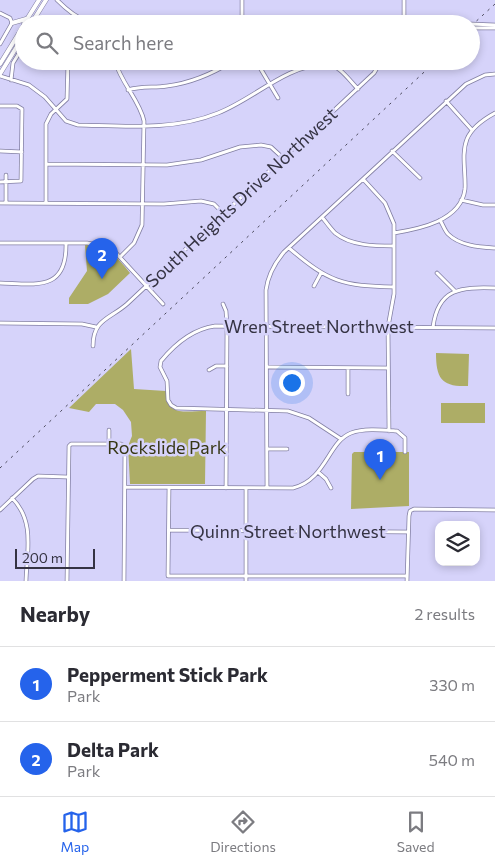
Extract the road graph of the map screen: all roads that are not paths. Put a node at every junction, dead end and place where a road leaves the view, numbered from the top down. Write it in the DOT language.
graph roads {
  1 [pos="39,0"];
  2 [pos="46,0"];
  3 [pos="57,0"];
  4 [pos="242,0"];
  5 [pos="404,0"];
  6 [pos="0,13"];
  7 [pos="30,15"];
  8 [pos="37,15"];
  9 [pos="74,15"];
  10 [pos="242,15"];
  11 [pos="404,15"];
  12 [pos="15,22"];
  13 [pos="12,23"];
  14 [pos="480,26"];
  15 [pos="495,26"];
  16 [pos="15,39"];
  17 [pos="0,44"];
  18 [pos="15,51"];
  19 [pos="15,60"];
  20 [pos="0,64"];
  21 [pos="68,70"];
  22 [pos="120,70"];
  23 [pos="218,70"];
  24 [pos="261,70"];
  25 [pos="300,70"];
  26 [pos="339,70"];
  27 [pos="376,70"];
  28 [pos="495,74"];
  29 [pos="0,75"];
  30 [pos="11,80"];
  31 [pos="270,85"];
  32 [pos="358,89"];
  33 [pos="128,90"];
  34 [pos="278,98"];
  35 [pos="446,101"];
  36 [pos="0,106"];
  37 [pos="56,109"];
  38 [pos="495,113"];
  39 [pos="144,126"];
  40 [pos="472,130"];
  41 [pos="0,151"];
  42 [pos="22,152"];
  43 [pos="392,152"];
  44 [pos="283,158"];
  45 [pos="46,164"];
  46 [pos="143,165"];
  47 [pos="6,175"];
  48 [pos="420,178"];
  49 [pos="363,179"];
  50 [pos="0,182"];
  51 [pos="6,182"];
  52 [pos="462,200"];
  53 [pos="0,203"];
  54 [pos="6,203"];
  55 [pos="46,204"];
  56 [pos="143,204"];
  57 [pos="495,205"];
  58 [pos="224,214"];
  59 [pos="322,218"];
  60 [pos="440,220"];
  61 [pos="394,233"];
  62 [pos="0,242"];
  63 [pos="66,243"];
  64 [pos="394,246"];
  65 [pos="289,248"];
  66 [pos="495,248"];
  67 [pos="120,257"];
  68 [pos="321,273"];
  69 [pos="437,273"];
  70 [pos="0,283"];
  71 [pos="146,286"];
  72 [pos="314,286"];
  73 [pos="394,286"];
  74 [pos="495,288"];
  75 [pos="456,291"];
  76 [pos="163,304"];
  77 [pos="223,304"];
  78 [pos="0,324"];
  79 [pos="227,326"];
  80 [pos="267,326"];
  81 [pos="96,327"];
  82 [pos="388,327"];
  83 [pos="433,327"];
  84 [pos="495,328"];
  85 [pos="93,346"];
  86 [pos="227,366"];
  87 [pos="268,367"];
  88 [pos="348,368"];
  89 [pos="388,368"];
  90 [pos="209,370"];
  91 [pos="348,394"];
  92 [pos="226,409"];
  93 [pos="267,410"];
  94 [pos="109,430"];
  95 [pos="389,430"];
  96 [pos="341,439"];
  97 [pos="109,444"];
  98 [pos="267,449"];
  99 [pos="287,449"];
  100 [pos="405,452"];
  101 [pos="318,472"];
  102 [pos="67,477"];
  103 [pos="126,487"];
  104 [pos="169,488"];
  105 [pos="226,488"];
  106 [pos="246,488"];
  107 [pos="267,488"];
  108 [pos="331,488"];
  109 [pos="12,498"];
  110 [pos="0,510"];
  111 [pos="495,510"];
  112 [pos="169,530"];
  113 [pos="246,530"];
  114 [pos="408,532"];
  115 [pos="246,575"];
  116 [pos="407,576"];
  117 [pos="26,581"];
  118 [pos="67,581"];
  119 [pos="124,581"];
  120 [pos="246,581"];
  121 [pos="407,581"];
  1 -- 7 [label="main road"];
  2 -- 8 [label="main road"];
  3 -- 9 [label="street"];
  4 -- 10 [label="street"];
  5 -- 11 [label="street"];
  6 -- 13 [label="street"];
  12 -- 13 [label="main road"];
  13 -- 17 [label="street"];
  14 -- 15 [label="street"];
  16 -- 20 [label="main road"];
  18 -- 29 [label="main road"];
  19 -- 30 [label="street"];
  21 -- 37 [label="street"];
  22 -- 33 [label="street"];
  23 -- 33 [label="street"];
  24 -- 31 [label="street"];
  25 -- 31 [label="street"];
  26 -- 32 [label="street"];
  27 -- 32 [label="street, South Heights Drive Northwest"];
  28 -- 35 [label="street"];
  29 -- 30 [label="street"];
  30 -- 37 [label="street"];
  31 -- 34 [label="street"];
  31 -- 39 [label="street"];
  32 -- 44 [label="street, South Heights Drive Northwest"];
  33 -- 39 [label="street"];
  35 -- 40 [label="street"];
  35 -- 43 [label="street"];
  36 -- 42 [label="street"];
  37 -- 39 [label="street"];
  37 -- 45 [label="street"];
  38 -- 40 [label="street"];
  39 -- 46 [label="street"];
  40 -- 52 [label="street"];
  41 -- 42 [label="street"];
  42 -- 51 [label="street"];
  43 -- 48 [label="street"];
  43 -- 49 [label="street"];
  44 -- 46 [label="street"];
  44 -- 58 [label="street, South Heights Drive Northwest"];
  45 -- 46 [label="street"];
  45 -- 55 [label="street"];
  46 -- 56 [label="street"];
  47 -- 51 [label="street"];
  49 -- 59 [label="street"];
  49 -- 61 [label="street"];
  50 -- 51 [label="street"];
  51 -- 54 [label="street"];
  52 -- 57 [label="street"];
  52 -- 60 [label="street"];
  53 -- 54 [label="street"];
  54 -- 55 [label="street"];
  55 -- 56 [label="street"];
  56 -- 58 [label="street"];
  56 -- 67 [label="street"];
  58 -- 71 [label="street, South Heights Drive Northwest"];
  59 -- 64 [label="street"];
  59 -- 65 [label="street"];
  60 -- 61 [label="street"];
  60 -- 66 [label="street"];
  61 -- 64 [label="street"];
  62 -- 63 [label="street"];
  63 -- 67 [label="street"];
  63 -- 70 [label="street"];
  64 -- 73 [label="street"];
  65 -- 68 [label="street"];
  65 -- 80 [label="street"];
  67 -- 71 [label="street"];
  68 -- 72 [label="street"];
  68 -- 73 [label="street"];
  69 -- 75 [label="street"];
  71 -- 76 [label="street"];
  71 -- 81 [label="street, South Heights Drive Northwest"];
  73 -- 82 [label="street"];
  74 -- 75 [label="street"];
  75 -- 83 [label="street"];
  77 -- 79 [label="street"];
  78 -- 81 [label="street"];
  79 -- 80 [label="street, Wren Street Northwest"];
  79 -- 86 [label="street"];
  79 -- 92 [label="street, Wren Street Northwest"];
  80 -- 82 [label="street, Wren Street Northwest"];
  80 -- 87 [label="street"];
  81 -- 85 [label="street"];
  82 -- 83 [label="street, Wren Street Northwest"];
  82 -- 89 [label="street"];
  83 -- 84 [label="street, Wren Street Northwest"];
  86 -- 90 [label="street"];
  86 -- 92 [label="street"];
  87 -- 88 [label="street"];
  87 -- 93 [label="street"];
  88 -- 89 [label="street"];
  88 -- 91 [label="street"];
  89 -- 95 [label="street"];
  92 -- 93 [label="street"];
  92 -- 105 [label="street"];
  93 -- 96 [label="street"];
  93 -- 98 [label="street"];
  94 -- 97 [label="street"];
  95 -- 96 [label="street"];
  95 -- 100 [label="street"];
  96 -- 101 [label="street"];
  97 -- 102 [label="street"];
  97 -- 103 [label="street"];
  98 -- 99 [label="street"];
  98 -- 107 [label="street"];
  101 -- 107 [label="street"];
  101 -- 108 [label="street"];
  102 -- 109 [label="street"];
  102 -- 118 [label="street"];
  103 -- 104 [label="street"];
  103 -- 119 [label="street"];
  104 -- 105 [label="street"];
  104 -- 112 [label="street"];
  105 -- 106 [label="street"];
  106 -- 107 [label="street"];
  106 -- 113 [label="street"];
  109 -- 110 [label="street"];
  109 -- 117 [label="street"];
  111 -- 114 [label="street"];
  112 -- 113 [label="street, Quinn Street Northwest"];
  112 -- 115 [label="street"];
  113 -- 114 [label="street, Quinn Street Northwest"];
  113 -- 115 [label="street"];
  114 -- 116 [label="street"];
  115 -- 116 [label="street"];
  115 -- 120 [label="street"];
  116 -- 121 [label="street"];
}
